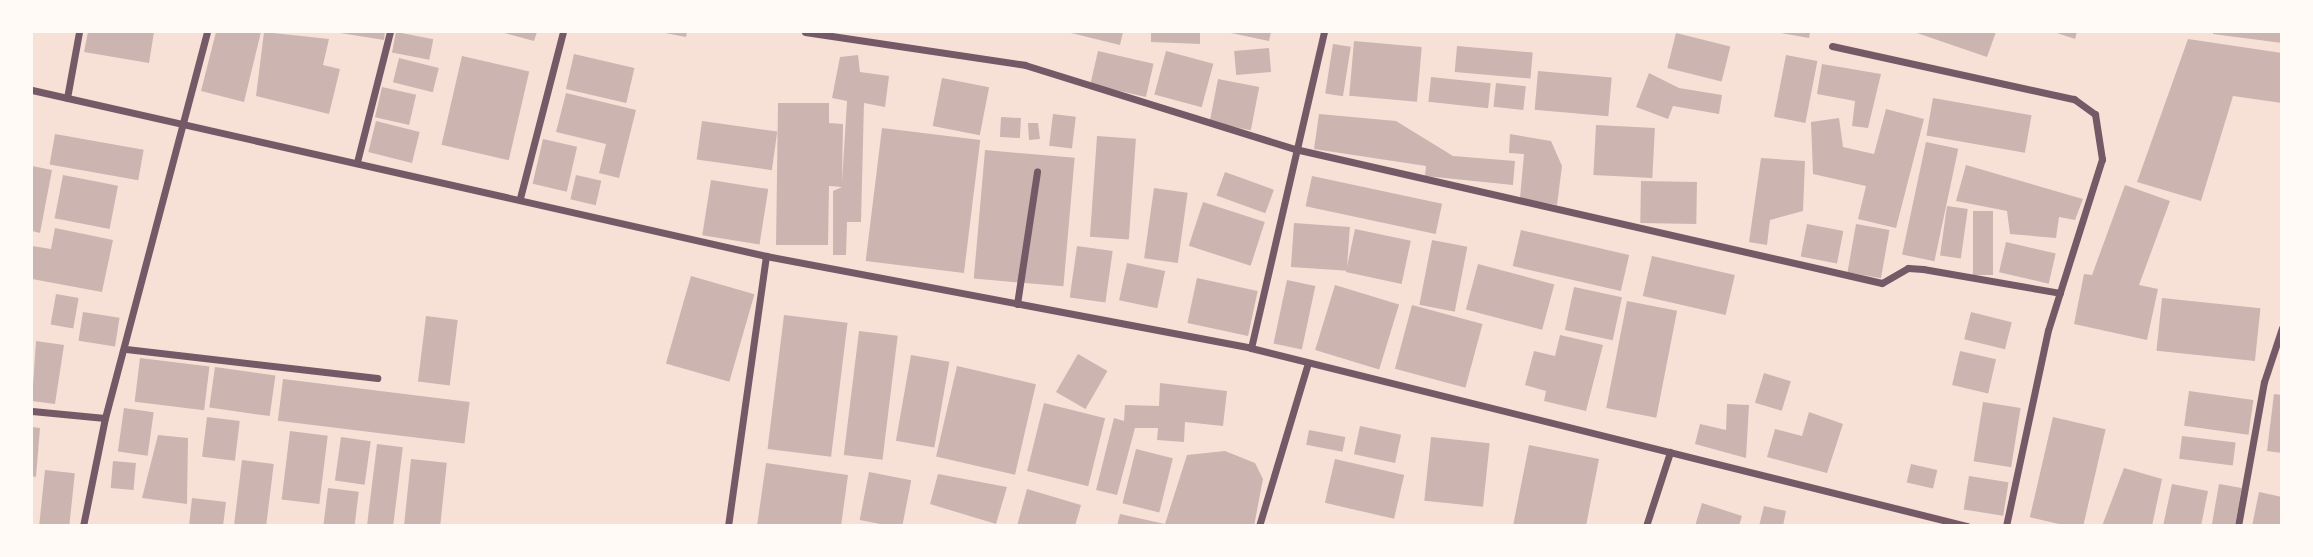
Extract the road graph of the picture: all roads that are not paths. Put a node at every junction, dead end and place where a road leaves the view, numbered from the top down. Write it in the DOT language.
graph roads {
  1 [pos="79,32"];
  2 [pos="207,32"];
  3 [pos="390,32"];
  4 [pos="562,32"];
  5 [pos="805,32"];
  6 [pos="1324,32"];
  7 [pos="1832,46"];
  8 [pos="32,90"];
  9 [pos="67,98"];
  10 [pos="181,124"];
  11 [pos="1295,149"];
  12 [pos="357,162"];
  13 [pos="1037,172"];
  14 [pos="520,198"];
  15 [pos="766,256"];
  16 [pos="2060,293"];
  17 [pos="1017,304"];
  18 [pos="2281,328"];
  19 [pos="1251,348"];
  20 [pos="126,349"];
  21 [pos="1308,363"];
  22 [pos="377,378"];
  23 [pos="32,411"];
  24 [pos="105,418"];
  25 [pos="1670,452"];
  26 [pos="83,526"];
  27 [pos="728,526"];
  28 [pos="1259,526"];
  29 [pos="1646,526"];
  30 [pos="1967,526"];
  31 [pos="2006,526"];
  32 [pos="2238,526"];
  1 -- 9 [label="street"];
  2 -- 10 [label="street"];
  3 -- 12 [label="street"];
  4 -- 14 [label="street"];
  5 -- 11 [label="street"];
  6 -- 11 [label="street"];
  7 -- 16 [label="street"];
  8 -- 9 [label="street"];
  9 -- 10 [label="street"];
  10 -- 12 [label="street"];
  10 -- 20 [label="street"];
  11 -- 16 [label="street"];
  11 -- 19 [label="street"];
  12 -- 14 [label="street"];
  13 -- 17 [label="street"];
  14 -- 15 [label="street"];
  15 -- 17 [label="street"];
  15 -- 27 [label="street"];
  16 -- 31 [label="street"];
  17 -- 19 [label="street"];
  18 -- 32 [label="street"];
  19 -- 21 [label="street"];
  20 -- 22 [label="street"];
  20 -- 24 [label="street"];
  21 -- 25 [label="street"];
  21 -- 28 [label="street"];
  23 -- 24 [label="street"];
  24 -- 26 [label="street"];
  25 -- 29 [label="street"];
  25 -- 30 [label="street"];
}
